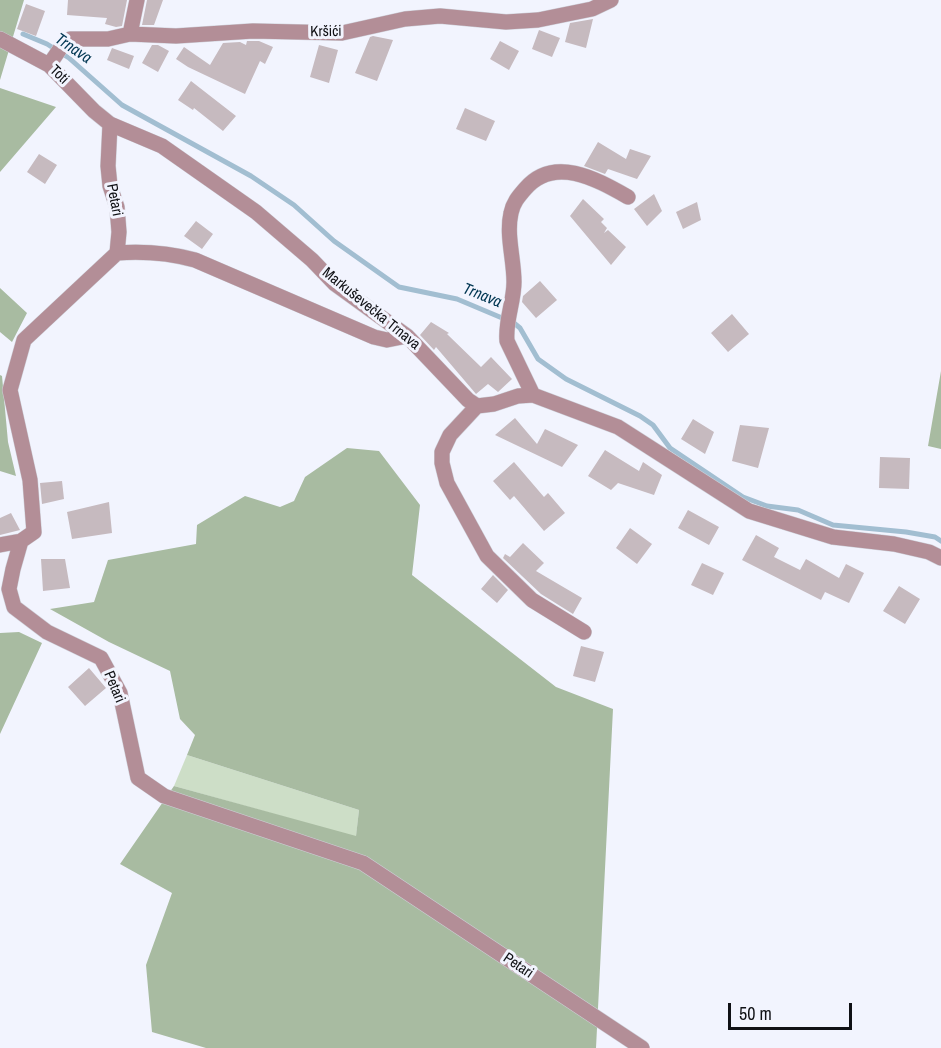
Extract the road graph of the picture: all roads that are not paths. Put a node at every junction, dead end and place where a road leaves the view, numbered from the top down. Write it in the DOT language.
graph roads {
  1 [pos="137,0"];
  2 [pos="611,0"];
  3 [pos="130,34"];
  4 [pos="0,39"];
  5 [pos="56,55"];
  6 [pos="110,124"];
  7 [pos="628,197"];
  8 [pos="117,253"];
  9 [pos="407,336"];
  10 [pos="533,395"];
  11 [pos="477,406"];
  12 [pos="21,541"];
  13 [pos="0,544"];
  14 [pos="941,558"];
  15 [pos="5,590"];
  16 [pos="584,632"];
  17 [pos="642,1048"];
  1 -- 3 [label="street"];
  2 -- 3 [label="street, Kršići"];
  3 -- 5 [label="street, Kršići"];
  4 -- 5 [label="street, Toti"];
  5 -- 6 [label="street, Toti"];
  6 -- 8 [label="street, Petari"];
  6 -- 9 [label="street, Markuševečka Trnava"];
  7 -- 10 [label="street"];
  8 -- 9 [label="street"];
  8 -- 12 [label="street, Petari"];
  9 -- 11 [label="street, Markuševečka Trnava"];
  10 -- 11 [label="street"];
  10 -- 14 [label="street"];
  11 -- 16 [label="street"];
  12 -- 13 [label="street"];
  12 -- 15 [label="street, Petari"];
  15 -- 17 [label="street, Petari"];
}
